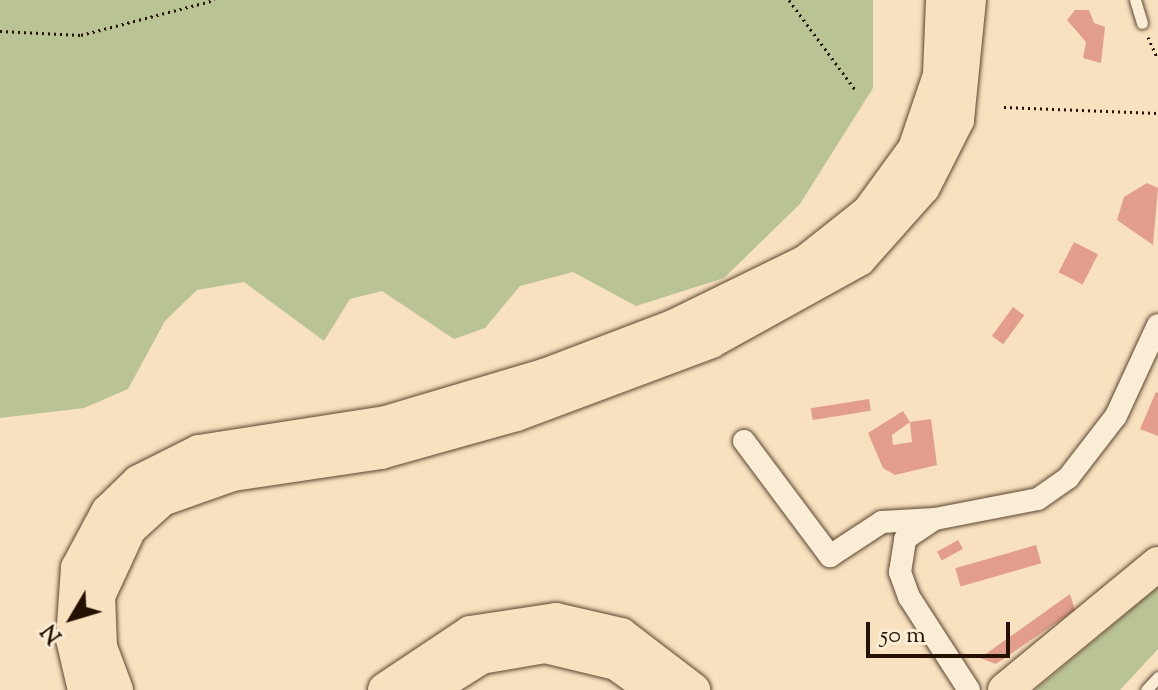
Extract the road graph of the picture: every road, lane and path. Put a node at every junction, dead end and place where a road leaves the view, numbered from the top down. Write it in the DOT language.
graph roads {
  1 [pos="214,0"];
  2 [pos="789,0"];
  3 [pos="943,0"];
  4 [pos="969,0"];
  5 [pos="1135,0"];
  6 [pos="1142,23"];
  7 [pos="0,31"];
  8 [pos="1158,59"];
  9 [pos="856,91"];
  10 [pos="1004,107"];
  11 [pos="1158,113"];
  12 [pos="1158,325"];
  13 [pos="744,441"];
  14 [pos="935,519"];
  15 [pos="1158,564"];
  16 [pos="1158,677"];
  17 [pos="85,690"];
  18 [pos="116,690"];
  19 [pos="385,690"];
  20 [pos="429,690"];
  21 [pos="654,690"];
  22 [pos="693,690"];
  23 [pos="969,690"];
  24 [pos="1005,690"];
  25 [pos="1146,690"];
  1 -- 7 [label="path"];
  2 -- 9 [label="path"];
  3 -- 17 [label="main road"];
  4 -- 18 [label="main road"];
  5 -- 6 [label="lane"];
  6 -- 8 [label="path"];
  10 -- 11 [label="path"];
  12 -- 14 [label="street"];
  13 -- 14 [label="street"];
  14 -- 23 [label="street"];
  15 -- 24 [label="main road"];
  16 -- 25 [label="lane"];
  19 -- 22 [label="main road"];
  20 -- 21 [label="main road"];
}
